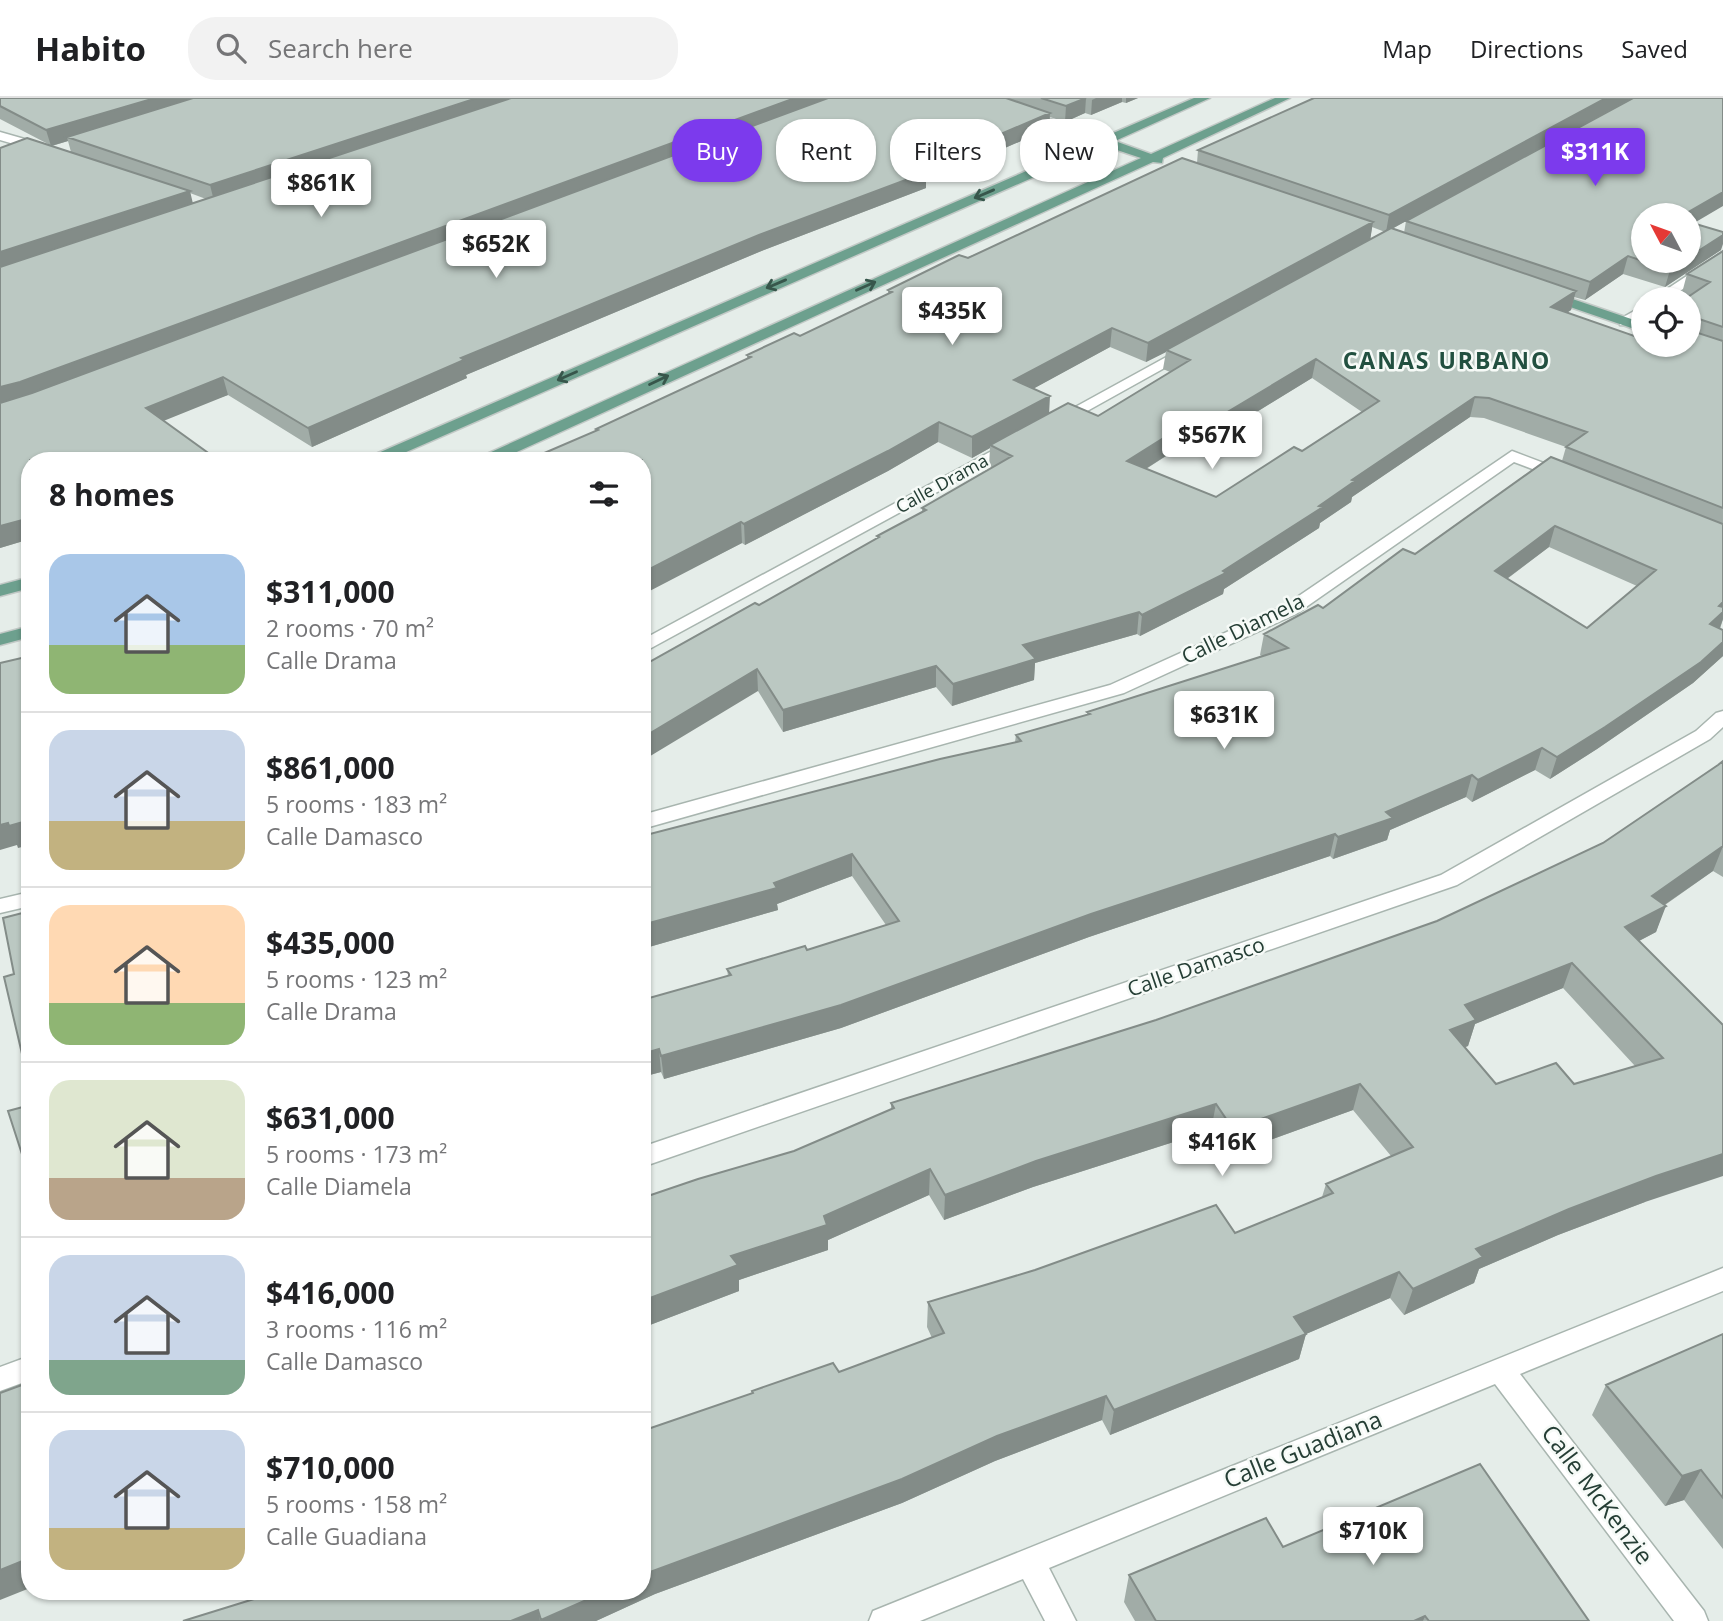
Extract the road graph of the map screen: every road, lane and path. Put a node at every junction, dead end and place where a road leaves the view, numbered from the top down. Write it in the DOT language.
graph roads {
  1 [pos="976,98"];
  2 [pos="1204,98"];
  3 [pos="1284,98"];
  4 [pos="1038,119"];
  5 [pos="0,136"];
  6 [pos="1118,136"];
  7 [pos="1118,146"];
  8 [pos="54,152"];
  9 [pos="1152,158"];
  10 [pos="1178,167"];
  11 [pos="1020,179"];
  12 [pos="1723,256"];
  13 [pos="1677,287"];
  14 [pos="1533,290"];
  15 [pos="1631,318"];
  16 [pos="1625,322"];
  17 [pos="1631,324"];
  18 [pos="1205,340"];
  19 [pos="1046,427"];
  20 [pos="1021,440"];
  21 [pos="393,452"];
  22 [pos="504,452"];
  23 [pos="1587,485"];
  24 [pos="21,584"];
  25 [pos="0,590"];
  26 [pos="21,634"];
  27 [pos="0,640"];
  28 [pos="651,643"];
  29 [pos="1723,717"];
  30 [pos="651,819"];
  31 [pos="21,900"];
  32 [pos="0,906"];
  33 [pos="651,1154"];
  34 [pos="1723,1279"];
  35 [pos="1500,1369"];
  36 [pos="21,1371"];
  37 [pos="0,1379"];
  38 [pos="1030,1561"];
  39 [pos="884,1621"];
  40 [pos="1061,1621"];
  41 [pos="1693,1621"];
  1 -- 4 [label="main road"];
  2 -- 6 [label="main road"];
  3 -- 9 [label="main road"];
  5 -- 8 [label="street"];
  7 -- 9 [label="main road"];
  9 -- 10 [label="main road"];
  22 -- 9 [label="main road, one-way"];
  11 -- 21 [label="main road, one-way"];
  12 -- 13 [label="street"];
  14 -- 16 [label="main road"];
  15 -- 16 [label="street"];
  16 -- 17 [label="main road"];
  18 -- 19 [label="street"];
  20 -- 28 [label="street, Calle Drama"];
  23 -- 30 [label="street, Calle Diamela"];
  24 -- 25 [label="main road"];
  26 -- 27 [label="main road"];
  29 -- 33 [label="street, Calle Damasco"];
  31 -- 32 [label="street"];
  34 -- 35 [label="street, Calle Guadiana"];
  35 -- 38 [label="street, Calle Guadiana"];
  35 -- 41 [label="street, Calle McKenzie"];
  36 -- 37 [label="street"];
  38 -- 39 [label="street, Calle Guadiana"];
  38 -- 40 [label="street"];
}
